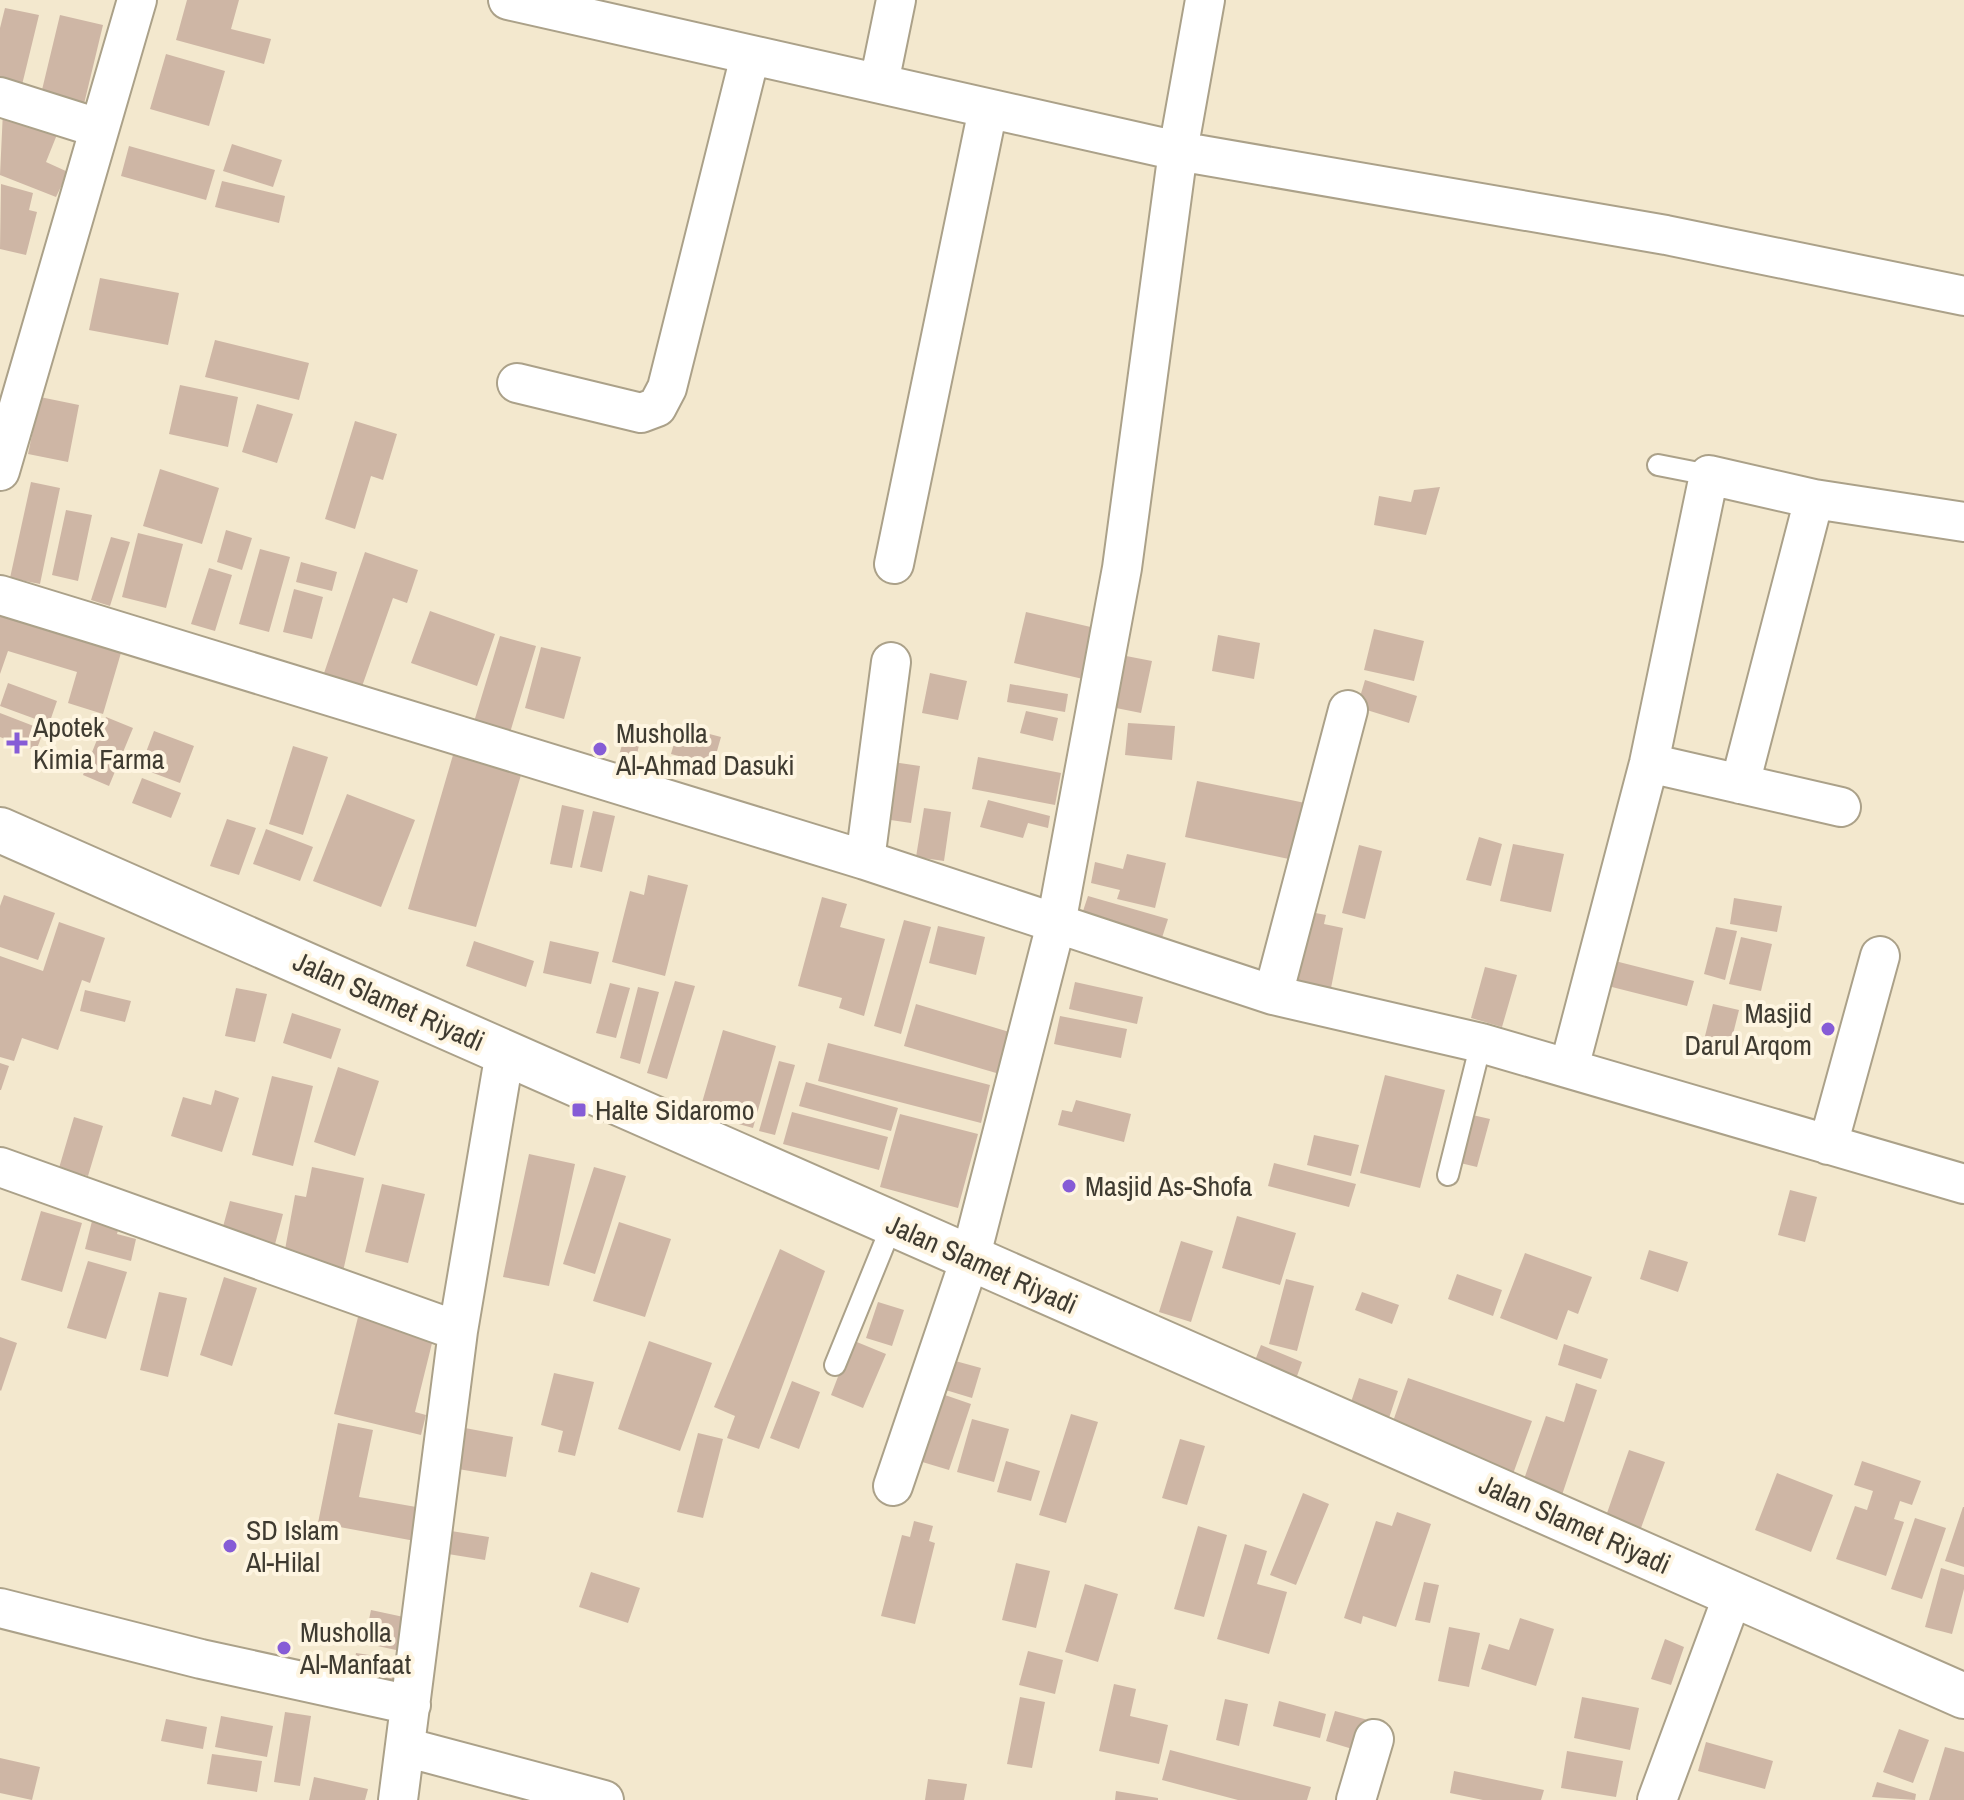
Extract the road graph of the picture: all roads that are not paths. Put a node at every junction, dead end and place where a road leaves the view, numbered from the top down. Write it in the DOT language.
graph roads {
  1 [pos="137,0"];
  2 [pos="508,0"];
  3 [pos="896,0"];
  4 [pos="1205,0"];
  5 [pos="750,56"];
  6 [pos="879,83"];
  7 [pos="0,97"];
  8 [pos="988,109"];
  9 [pos="98,128"];
  10 [pos="1178,151"];
  11 [pos="1964,296"];
  12 [pos="517,383"];
  13 [pos="1658,465"];
  14 [pos="0,471"];
  15 [pos="1709,475"];
  16 [pos="1814,499"];
  17 [pos="1964,522"];
  18 [pos="894,564"];
  19 [pos="0,595"];
  20 [pos="891,662"];
  21 [pos="1348,710"];
  22 [pos="1649,763"];
  23 [pos="1740,784"];
  24 [pos="1841,807"];
  25 [pos="3,840"];
  26 [pos="865,860"];
  27 [pos="1056,924"];
  28 [pos="1880,956"];
  29 [pos="1273,995"];
  30 [pos="1481,1043"];
  31 [pos="505,1052"];
  32 [pos="1569,1068"];
  33 [pos="1828,1145"];
  34 [pos="0,1167"];
  35 [pos="1448,1175"];
  36 [pos="1964,1184"];
  37 [pos="892,1225"];
  38 [pos="970,1259"];
  39 [pos="458,1331"];
  40 [pos="835,1365"];
  41 [pos="893,1486"];
  42 [pos="1733,1595"];
  43 [pos="1,1611"];
  44 [pos="1964,1696"];
  45 [pos="411,1705"];
  46 [pos="1374,1739"];
  47 [pos="405,1747"];
  48 [pos="398,1800"];
  49 [pos="604,1800"];
  50 [pos="1356,1800"];
  51 [pos="1657,1800"];
  1 -- 9 [label="street"];
  2 -- 5 [label="street"];
  3 -- 6 [label="street"];
  4 -- 10 [label="street"];
  5 -- 6 [label="street"];
  5 -- 12 [label="street"];
  6 -- 8 [label="street"];
  7 -- 9 [label="street"];
  8 -- 10 [label="street"];
  8 -- 18 [label="street"];
  9 -- 14 [label="street"];
  10 -- 11 [label="street"];
  10 -- 27 [label="street"];
  13 -- 15 [label="lane"];
  15 -- 16 [label="street"];
  15 -- 22 [label="street"];
  16 -- 17 [label="street"];
  16 -- 23 [label="street"];
  19 -- 26 [label="street"];
  20 -- 26 [label="street"];
  21 -- 29 [label="street"];
  22 -- 23 [label="street"];
  22 -- 32 [label="street"];
  23 -- 24 [label="street"];
  25 -- 31 [label="main road, Jalan Slamet Riyadi"];
  26 -- 27 [label="street"];
  27 -- 29 [label="street"];
  27 -- 38 [label="street"];
  28 -- 33 [label="street"];
  29 -- 30 [label="street"];
  30 -- 32 [label="street"];
  30 -- 35 [label="lane"];
  31 -- 37 [label="main road, Jalan Slamet Riyadi"];
  31 -- 39 [label="street"];
  32 -- 33 [label="street"];
  33 -- 36 [label="street"];
  34 -- 39 [label="street"];
  37 -- 38 [label="main road, Jalan Slamet Riyadi"];
  37 -- 40 [label="lane"];
  38 -- 41 [label="street"];
  38 -- 42 [label="main road, Jalan Slamet Riyadi"];
  39 -- 45 [label="street"];
  42 -- 44 [label="main road, Jalan Slamet Riyadi"];
  42 -- 51 [label="street"];
  43 -- 45 [label="street"];
  45 -- 47 [label="street"];
  46 -- 50 [label="street"];
  47 -- 48 [label="street"];
  47 -- 49 [label="street"];
}
